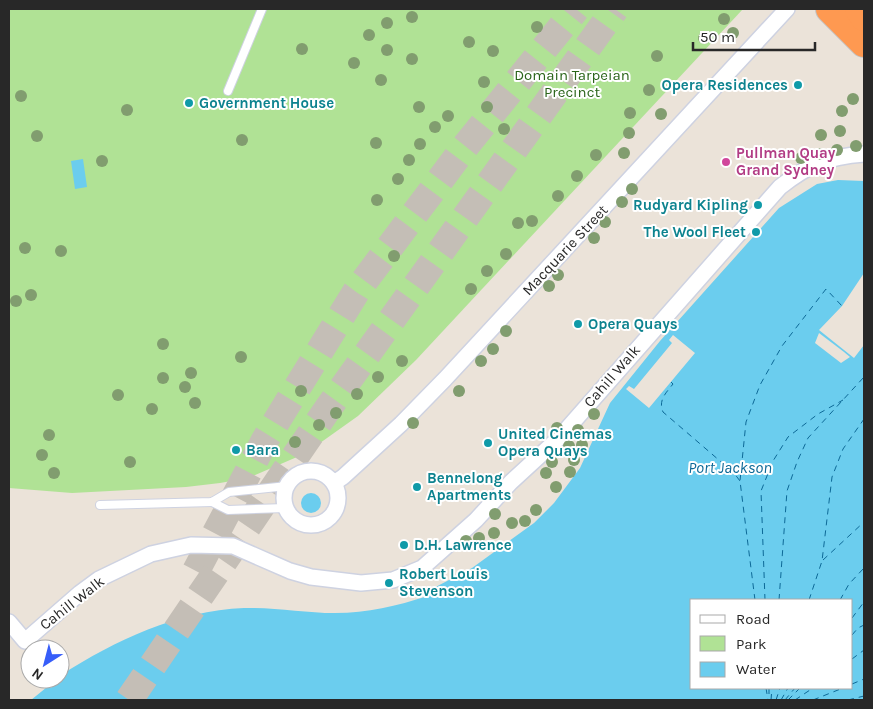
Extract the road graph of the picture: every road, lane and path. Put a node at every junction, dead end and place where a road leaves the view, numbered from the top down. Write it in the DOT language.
graph roads {
  1 [pos="262,9"];
  2 [pos="787,9"];
  3 [pos="830,9"];
  4 [pos="857,9"];
  5 [pos="864,17"];
  6 [pos="864,43"];
  7 [pos="228,91"];
  8 [pos="864,154"];
  9 [pos="334,483"];
  10 [pos="287,486"];
  11 [pos="212,502"];
  12 [pos="100,505"];
  13 [pos="286,508"];
  14 [pos="9,622"];
  1 -- 7 [label="lane"];
  2 -- 9 [label="street, Macquarie Street"];
  3 -- 6 [label="highway"];
  4 -- 5 [label="highway"];
  8 -- 14 [label="street, Cahill Walk"];
  9 -- 10 [label="street"];
  9 -- 13 [label="street"];
  10 -- 11 [label="lane"];
  10 -- 13 [label="street"];
  11 -- 12 [label="lane"];
  11 -- 13 [label="lane"];
}
